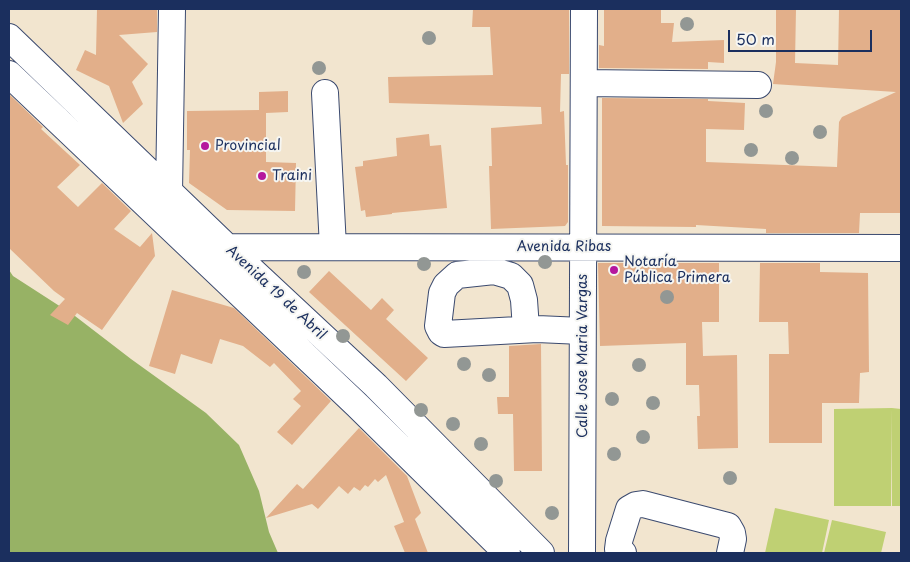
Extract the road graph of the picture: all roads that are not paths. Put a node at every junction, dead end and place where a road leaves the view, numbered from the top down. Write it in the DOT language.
graph roads {
  1 [pos="172,9"];
  2 [pos="584,9"];
  3 [pos="9,36"];
  4 [pos="9,74"];
  5 [pos="584,83"];
  6 [pos="758,85"];
  7 [pos="324,93"];
  8 [pos="169,192"];
  9 [pos="227,247"];
  10 [pos="333,247"];
  11 [pos="583,247"];
  12 [pos="901,248"];
  13 [pos="526,329"];
  14 [pos="582,331"];
  15 [pos="507,553"];
  16 [pos="541,553"];
  17 [pos="582,553"];
  18 [pos="623,553"];
  19 [pos="730,553"];
  1 -- 8 [label="street"];
  2 -- 5 [label="street, Calle Jose Maria Vargas"];
  3 -- 8 [label="street, Avenida 19 de Abril"];
  4 -- 15 [label="street, Avenida 19 de Abril"];
  5 -- 6 [label="street"];
  5 -- 11 [label="street, Calle Jose Maria Vargas"];
  7 -- 10 [label="street"];
  8 -- 9 [label="street, Avenida 19 de Abril"];
  9 -- 10 [label="street, Avenida Ribas"];
  9 -- 16 [label="street, Avenida 19 de Abril"];
  10 -- 11 [label="street, Avenida Ribas"];
  11 -- 12 [label="street, Avenida Ribas"];
  11 -- 14 [label="street, Calle Jose Maria Vargas"];
  13 -- 14 [label="street"];
  14 -- 17 [label="street, Calle Jose Maria Vargas"];
  18 -- 19 [label="street"];
}
